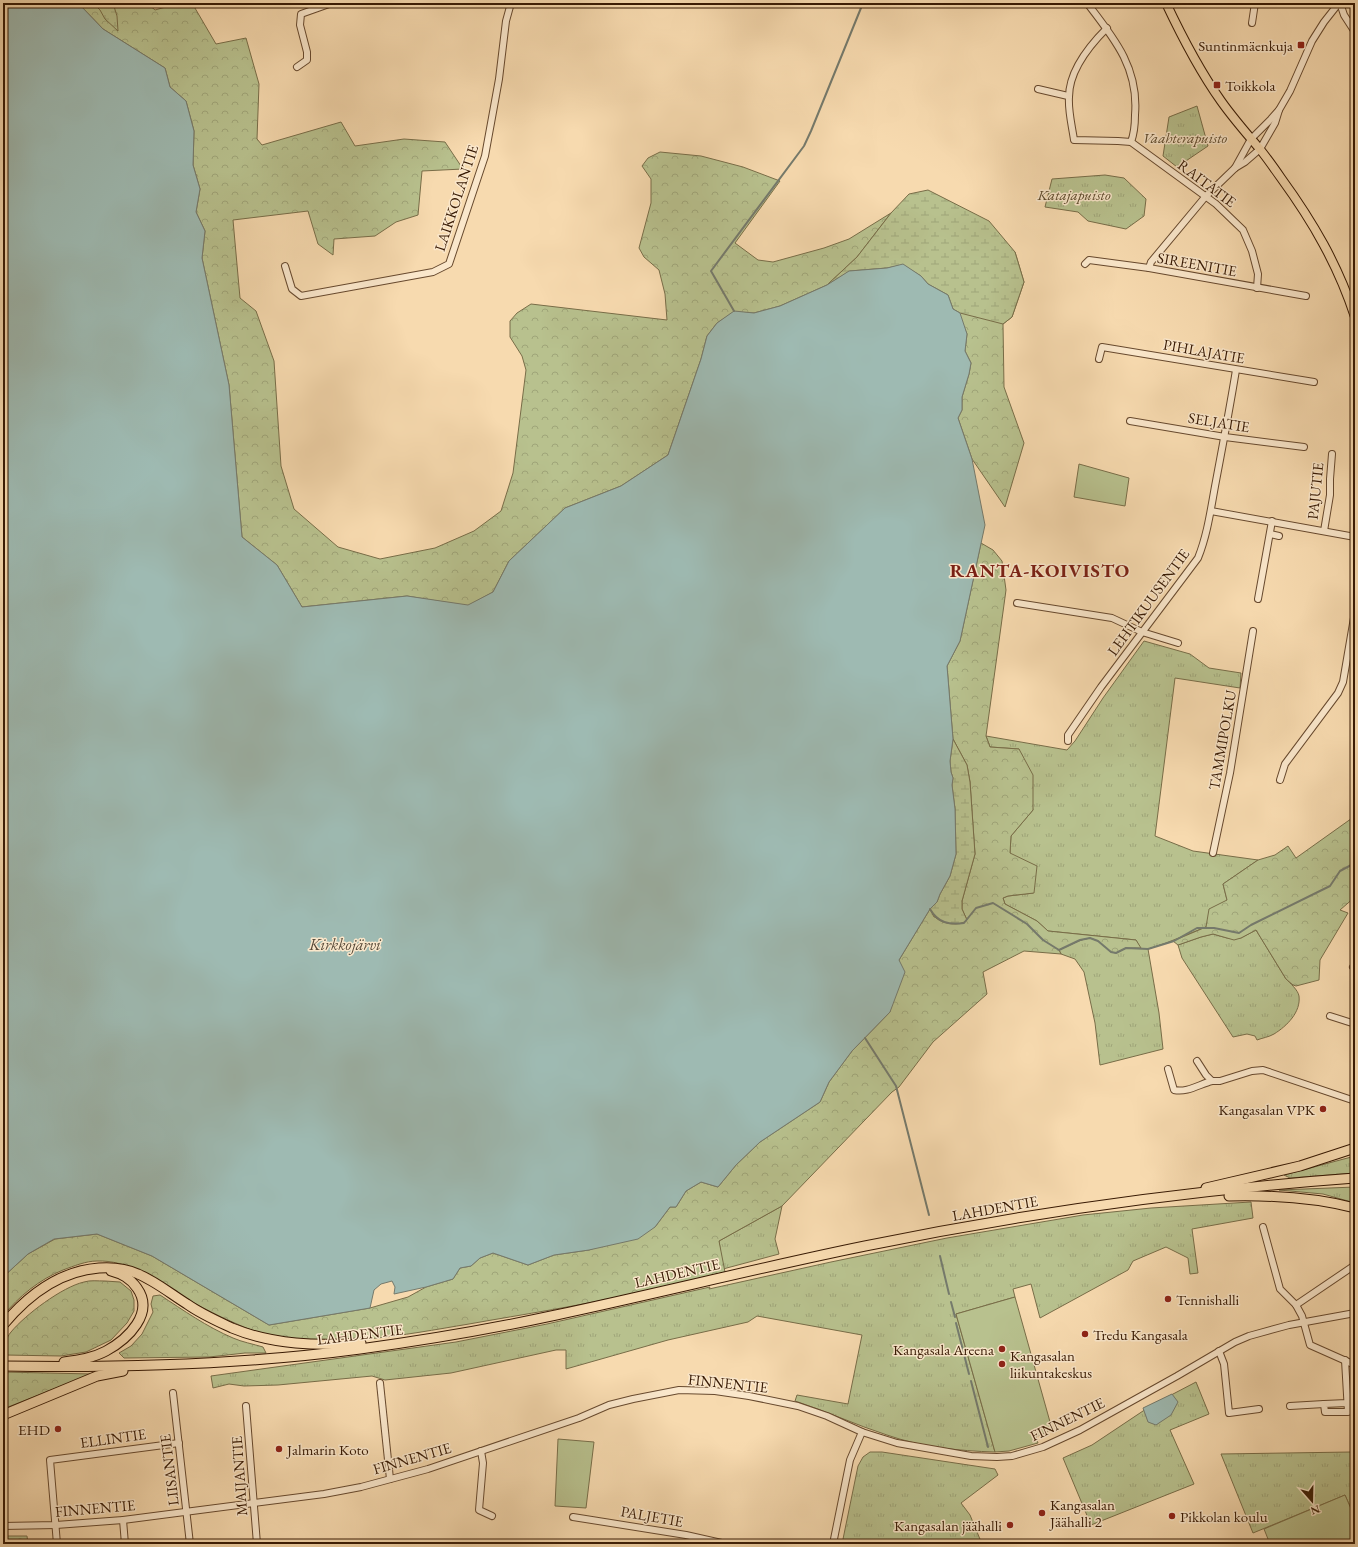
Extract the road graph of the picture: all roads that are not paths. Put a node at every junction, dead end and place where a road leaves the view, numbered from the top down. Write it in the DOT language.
graph roads {
  1 [pos="332,3"];
  2 [pos="511,3"];
  3 [pos="1087,3"];
  4 [pos="1166,3"];
  5 [pos="1255,3"];
  6 [pos="1339,3"];
  7 [pos="1252,23"];
  8 [pos="1107,28"];
  9 [pos="1355,32"];
  10 [pos="297,67"];
  11 [pos="1038,89"];
  12 [pos="1068,96"];
  13 [pos="1279,110"];
  14 [pos="1251,139"];
  15 [pos="1131,142"];
  16 [pos="1260,149"];
  17 [pos="1235,168"];
  18 [pos="1206,196"];
  19 [pos="1085,264"];
  20 [pos="285,266"];
  21 [pos="1149,268"];
  22 [pos="1257,288"];
  23 [pos="1306,296"];
  24 [pos="1355,317"];
  25 [pos="1099,359"];
  26 [pos="1236,370"];
  27 [pos="1314,382"];
  28 [pos="1130,421"];
  29 [pos="1225,437"];
  30 [pos="1304,447"];
  31 [pos="1332,454"];
  32 [pos="1211,511"];
  33 [pos="1272,521"];
  34 [pos="1324,531"];
  35 [pos="1270,534"];
  36 [pos="1279,536"];
  37 [pos="1355,537"];
  38 [pos="1258,599"];
  39 [pos="1017,603"];
  40 [pos="1355,612"];
  41 [pos="1253,631"];
  42 [pos="1142,632"];
  43 [pos="1178,643"];
  44 [pos="1068,741"];
  45 [pos="1280,780"];
  46 [pos="1213,853"];
  47 [pos="1330,1016"];
  48 [pos="1355,1024"];
  49 [pos="1197,1061"];
  50 [pos="1168,1069"];
  51 [pos="1212,1081"];
  52 [pos="1355,1101"];
  53 [pos="1355,1148"];
  54 [pos="1355,1178"];
  55 [pos="1159,1198"];
  56 [pos="1355,1208"];
  57 [pos="1263,1227"];
  58 [pos="1355,1265"];
  59 [pos="98,1268"];
  60 [pos="1296,1305"];
  61 [pos="1355,1313"];
  62 [pos="1305,1323"];
  63 [pos="3,1325"];
  64 [pos="428,1339"];
  65 [pos="1219,1350"];
  66 [pos="1345,1360"];
  67 [pos="189,1365"];
  68 [pos="1355,1365"];
  69 [pos="6,1366"];
  70 [pos="380,1383"];
  71 [pos="173,1393"];
  72 [pos="246,1406"];
  73 [pos="1290,1406"];
  74 [pos="1259,1409"];
  75 [pos="3,1416"];
  76 [pos="862,1432"];
  77 [pos="179,1443"];
  78 [pos="482,1451"];
  79 [pos="390,1479"];
  80 [pos="254,1502"];
  81 [pos="187,1512"];
  82 [pos="492,1516"];
  83 [pos="573,1517"];
  84 [pos="123,1520"];
  85 [pos="56,1525"];
  86 [pos="3,1526"];
  87 [pos="57,1544"];
  88 [pos="125,1544"];
  89 [pos="190,1544"];
  90 [pos="256,1544"];
  91 [pos="726,1544"];
  92 [pos="833,1544"];
  1 -- 10 [label="street"];
  2 -- 20 [label="street, LAIKKOLANTIE"];
  3 -- 8 [label="street"];
  4 -- 14 [label="main road"];
  5 -- 7 [label="street"];
  6 -- 9 [label="street"];
  6 -- 13 [label="street"];
  8 -- 12 [label="street"];
  8 -- 15 [label="street"];
  11 -- 12 [label="street"];
  12 -- 15 [label="street"];
  13 -- 14 [label="street"];
  13 -- 16 [label="street"];
  14 -- 16 [label="main road"];
  14 -- 17 [label="street"];
  15 -- 18 [label="street, RAITATIE"];
  16 -- 17 [label="street"];
  16 -- 24 [label="main road"];
  17 -- 18 [label="street"];
  18 -- 21 [label="street"];
  18 -- 22 [label="street, RAITATIE"];
  19 -- 21 [label="street, SIREENITIE"];
  21 -- 22 [label="street, SIREENITIE"];
  22 -- 23 [label="street, SIREENITIE"];
  25 -- 26 [label="street, PIHLAJATIE"];
  26 -- 27 [label="street, PIHLAJATIE"];
  26 -- 29 [label="street, LEHTIKUUSENTIE"];
  28 -- 29 [label="street, SELJATIE"];
  29 -- 30 [label="street, SELJATIE"];
  29 -- 32 [label="street, LEHTIKUUSENTIE"];
  31 -- 34 [label="street, PAJUTIE"];
  32 -- 33 [label="street"];
  32 -- 42 [label="street, LEHTIKUUSENTIE"];
  33 -- 34 [label="street"];
  33 -- 35 [label="street"];
  34 -- 37 [label="street"];
  35 -- 36 [label="street"];
  35 -- 38 [label="street"];
  39 -- 42 [label="street"];
  40 -- 45 [label="street"];
  41 -- 46 [label="street, TAMMIPOLKU"];
  42 -- 43 [label="street"];
  42 -- 44 [label="street, LEHTIKUUSENTIE"];
  47 -- 48 [label="street"];
  49 -- 51 [label="street"];
  50 -- 51 [label="street"];
  51 -- 52 [label="street"];
  53 -- 55 [label="highway"];
  54 -- 55 [label="highway, LAHDENTIE"];
  55 -- 56 [label="highway"];
  55 -- 64 [label="highway, LAHDENTIE"];
  57 -- 60 [label="street"];
  58 -- 60 [label="street"];
  59 -- 63 [label="highway"];
  59 -- 64 [label="highway"];
  59 -- 69 [label="highway"];
  60 -- 62 [label="street"];
  61 -- 62 [label="street, FINNENTIE"];
  62 -- 65 [label="street, FINNENTIE"];
  62 -- 66 [label="street"];
  64 -- 67 [label="highway, LAHDENTIE"];
  65 -- 74 [label="street"];
  65 -- 76 [label="street, FINNENTIE"];
  66 -- 68 [label="street"];
  66 -- 73 [label="street"];
  67 -- 69 [label="highway, LAHDENTIE"];
  67 -- 75 [label="highway"];
  70 -- 79 [label="street"];
  71 -- 77 [label="street, LIISANTIE"];
  72 -- 80 [label="street, MAIJANTIE"];
  76 -- 78 [label="street, FINNENTIE"];
  76 -- 92 [label="street"];
  77 -- 81 [label="street, LIISANTIE"];
  77 -- 85 [label="street, ELLINTIE"];
  78 -- 79 [label="street, FINNENTIE"];
  78 -- 82 [label="street"];
  79 -- 80 [label="street, FINNENTIE"];
  80 -- 81 [label="street, FINNENTIE"];
  80 -- 90 [label="street, MAIJANTIE"];
  81 -- 84 [label="street, FINNENTIE"];
  81 -- 89 [label="street, LIISANTIE"];
  83 -- 91 [label="street, PALJETIE"];
  84 -- 85 [label="street, FINNENTIE"];
  84 -- 88 [label="street"];
  85 -- 86 [label="street, FINNENTIE"];
  85 -- 87 [label="street"];
}
